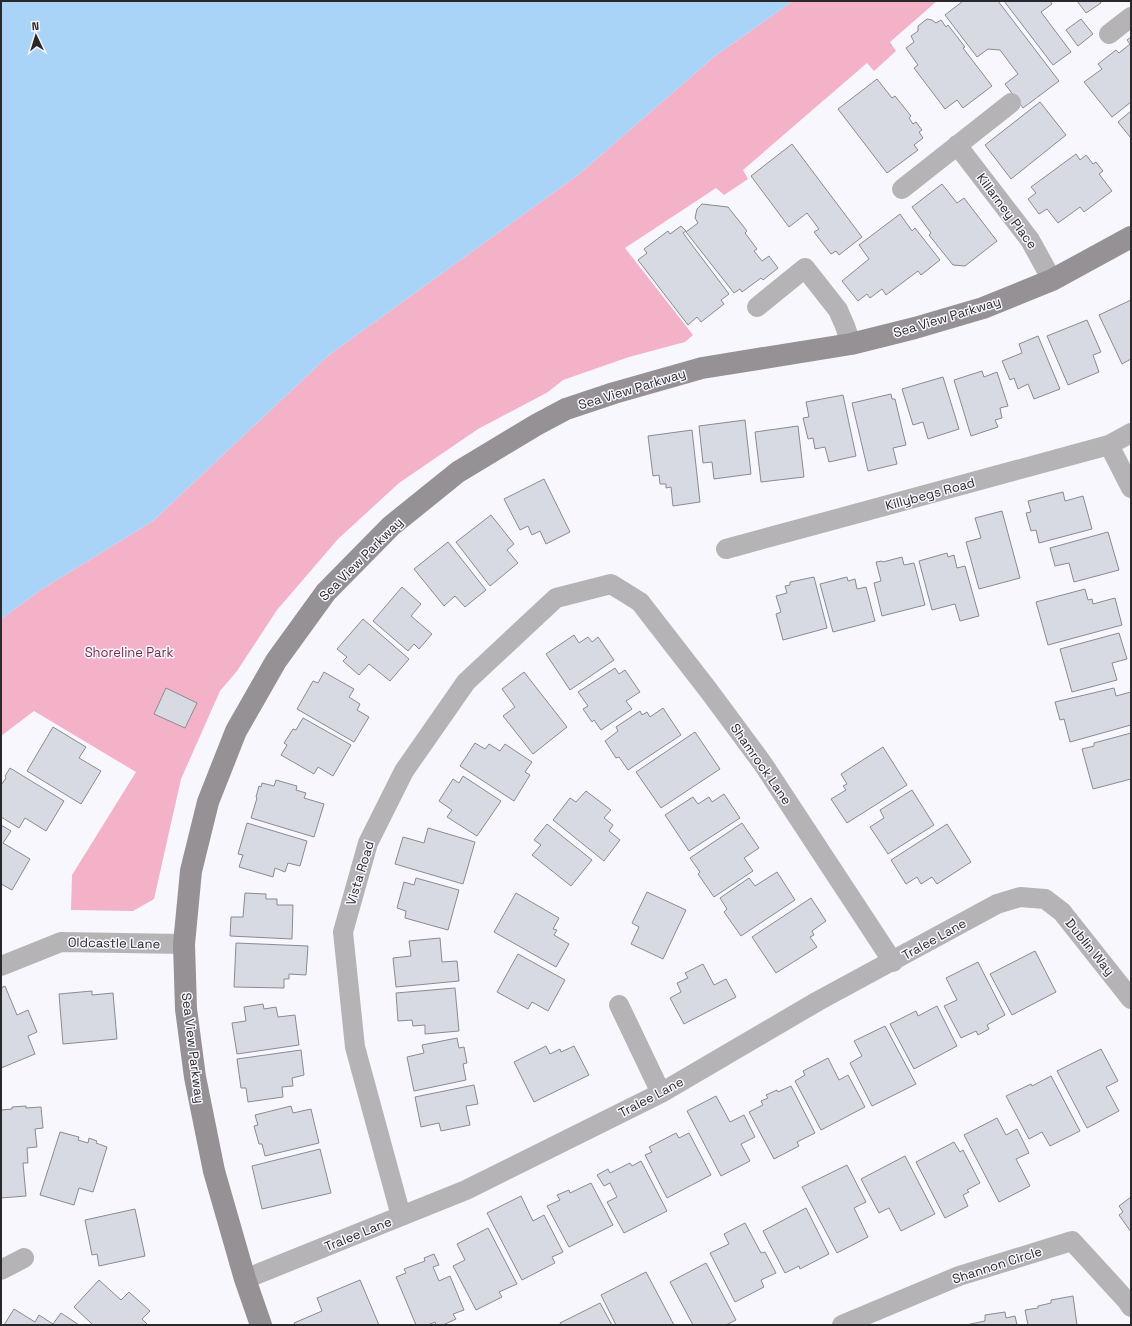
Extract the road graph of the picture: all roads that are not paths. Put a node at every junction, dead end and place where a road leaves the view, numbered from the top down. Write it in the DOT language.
graph roads {
  1 [pos="1131,17"];
  2 [pos="1109,34"];
  3 [pos="1011,103"];
  4 [pos="957,145"];
  5 [pos="902,189"];
  6 [pos="1131,237"];
  7 [pos="1052,280"];
  8 [pos="757,307"];
  9 [pos="851,344"];
  10 [pos="1131,433"];
  11 [pos="1110,445"];
  12 [pos="1131,488"];
  13 [pos="726,549"];
  14 [pos="611,584"];
  15 [pos="1045,899"];
  16 [pos="184,944"];
  17 [pos="893,962"];
  18 [pos="1,966"];
  19 [pos="1131,999"];
  20 [pos="619,1005"];
  21 [pos="661,1093"];
  22 [pos="401,1216"];
  23 [pos="24,1258"];
  24 [pos="1,1270"];
  25 [pos="245,1279"];
  26 [pos="1131,1307"];
  27 [pos="261,1325"];
  28 [pos="842,1325"];
  1 -- 2 [label="street"];
  3 -- 4 [label="street"];
  4 -- 5 [label="street"];
  4 -- 7 [label="street, Killarney Place"];
  6 -- 7 [label="street, Sea View Parkway"];
  7 -- 9 [label="street, Sea View Parkway"];
  8 -- 9 [label="street"];
  9 -- 16 [label="street, Sea View Parkway"];
  10 -- 11 [label="street, Killybegs Road"];
  11 -- 12 [label="street"];
  11 -- 13 [label="street, Killybegs Road"];
  14 -- 17 [label="street, Shamrock Lane"];
  14 -- 22 [label="street, Vista Road"];
  15 -- 17 [label="street, Tralee Lane"];
  15 -- 19 [label="street, Dublin Way"];
  16 -- 18 [label="street, Oldcastle Lane"];
  16 -- 25 [label="street, Sea View Parkway"];
  17 -- 21 [label="street, Tralee Lane"];
  20 -- 21 [label="street"];
  21 -- 22 [label="street, Tralee Lane"];
  22 -- 25 [label="street, Tralee Lane"];
  23 -- 24 [label="street"];
  25 -- 27 [label="street, Sea View Parkway"];
  26 -- 28 [label="street, Shannon Circle"];
}
